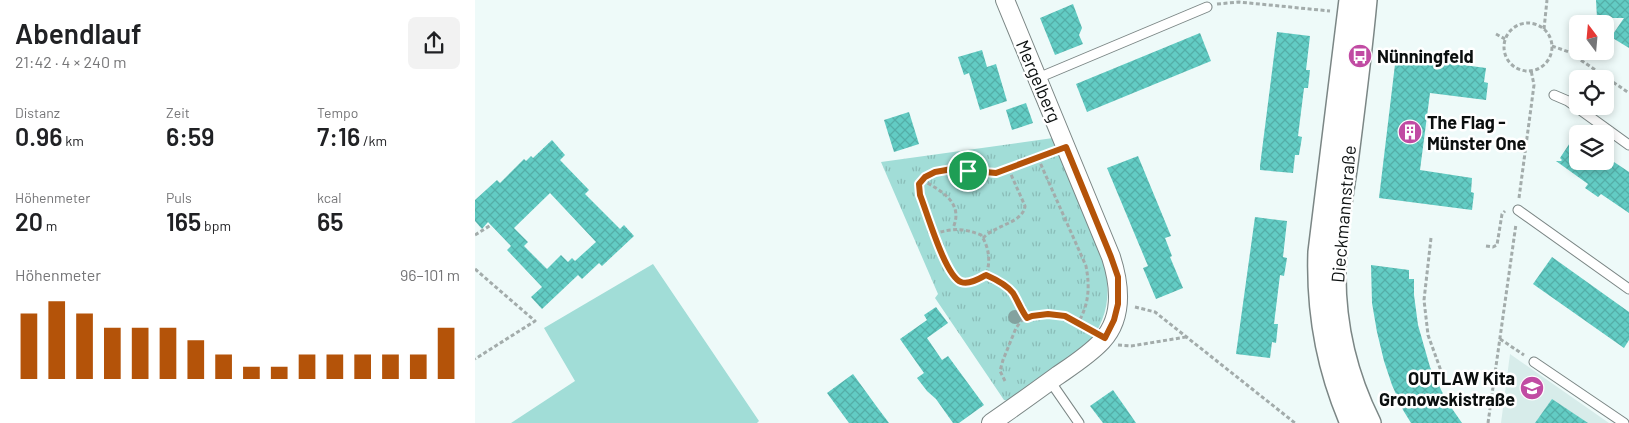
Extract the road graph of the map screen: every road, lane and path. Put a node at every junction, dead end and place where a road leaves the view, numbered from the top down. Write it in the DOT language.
graph roads {
  1 [pos="1005,0"];
  2 [pos="1366,0"];
  3 [pos="1547,0"];
  4 [pos="1342,6"];
  5 [pos="1207,7"];
  6 [pos="1544,29"];
  7 [pos="1496,34"];
  8 [pos="1505,39"];
  9 [pos="1552,46"];
  10 [pos="1531,70"];
  11 [pos="1038,78"];
  12 [pos="1629,94"];
  13 [pos="1554,96"];
  14 [pos="1629,145"];
  15 [pos="1066,147"];
  16 [pos="1038,158"];
  17 [pos="1009,170"];
  18 [pos="922,180"];
  19 [pos="1518,210"];
  20 [pos="491,225"];
  21 [pos="953,228"];
  22 [pos="935,234"];
  23 [pos="475,235"];
  24 [pos="983,238"];
  25 [pos="1431,238"];
  26 [pos="1486,246"];
  27 [pos="475,269"];
  28 [pos="986,275"];
  29 [pos="1629,289"];
  30 [pos="1118,304"];
  31 [pos="1027,318"];
  32 [pos="1078,323"];
  33 [pos="1186,337"];
  34 [pos="1105,338"];
  35 [pos="1500,339"];
  36 [pos="1120,346"];
  37 [pos="475,359"];
  38 [pos="1534,362"];
  39 [pos="1005,381"];
  40 [pos="1050,381"];
  41 [pos="1445,382"];
  42 [pos="991,423"];
  43 [pos="1079,423"];
  44 [pos="1295,423"];
  45 [pos="1351,423"];
  46 [pos="1370,423"];
  47 [pos="1488,423"];
  48 [pos="1624,423"];
  1 -- 11 [label="street, Mergelberg"];
  2 -- 46 [label="street, Dieckmannstraße"];
  3 -- 6 [label="path"];
  4 -- 5 [label="path"];
  4 -- 45 [label="street, Dieckmannstraße"];
  5 -- 11 [label="lane"];
  6 -- 8 [label="path"];
  6 -- 9 [label="path"];
  7 -- 8 [label="path"];
  8 -- 10 [label="path"];
  9 -- 10 [label="path"];
  9 -- 12 [label="path"];
  10 -- 19 [label="path"];
  11 -- 15 [label="street, Mergelberg"];
  13 -- 14 [label="lane"];
  15 -- 16 [label="path"];
  15 -- 30 [label="street, Mergelberg"];
  16 -- 17 [label="path"];
  16 -- 32 [label="path"];
  17 -- 18 [label="path"];
  17 -- 24 [label="path"];
  18 -- 21 [label="path"];
  18 -- 22 [label="path"];
  19 -- 26 [label="path"];
  19 -- 29 [label="lane"];
  19 -- 35 [label="path"];
  20 -- 23 [label="path"];
  21 -- 22 [label="path"];
  21 -- 24 [label="path"];
  22 -- 28 [label="path"];
  24 -- 28 [label="path"];
  25 -- 41 [label="path"];
  27 -- 37 [label="path"];
  28 -- 31 [label="path"];
  30 -- 33 [label="path"];
  30 -- 34 [label="street, Mergelberg"];
  31 -- 32 [label="path"];
  31 -- 39 [label="path"];
  32 -- 34 [label="path"];
  33 -- 36 [label="path"];
  33 -- 44 [label="path"];
  34 -- 40 [label="street, Mergelberg"];
  35 -- 38 [label="path"];
  35 -- 47 [label="path"];
  38 -- 48 [label="lane"];
  40 -- 42 [label="street, Mergelberg"];
  40 -- 43 [label="lane"];
}
